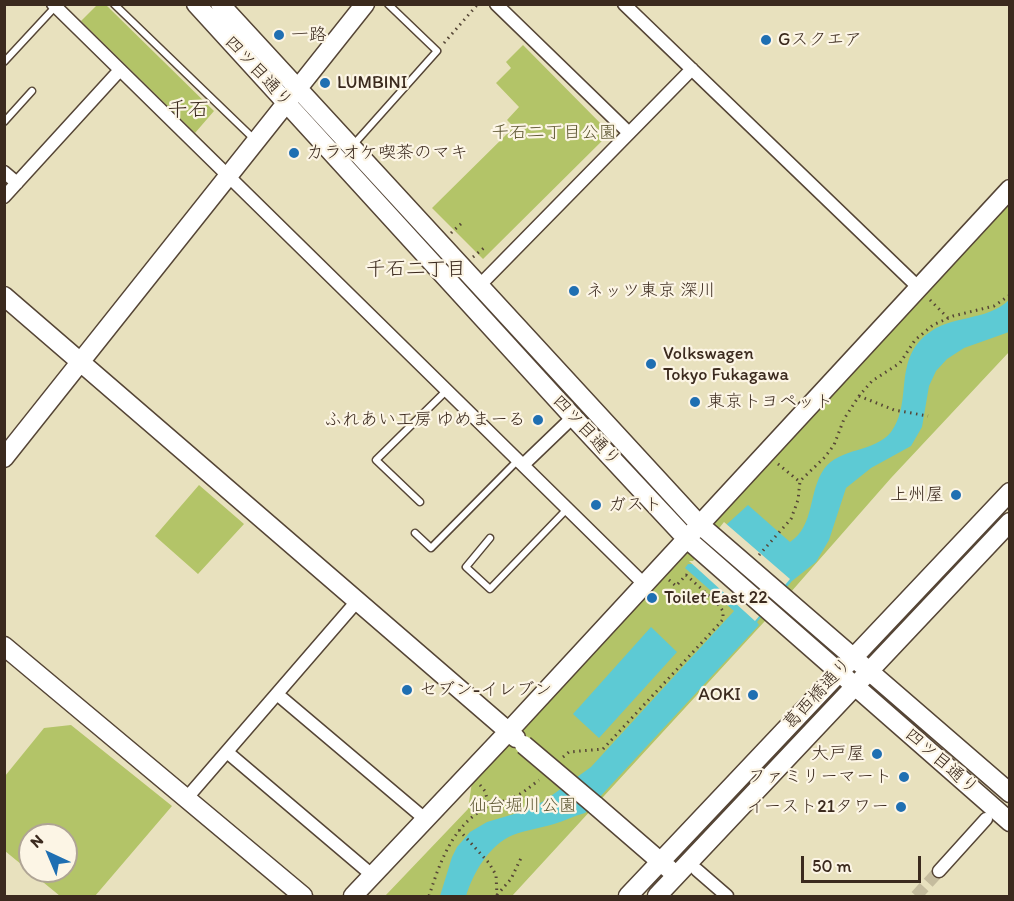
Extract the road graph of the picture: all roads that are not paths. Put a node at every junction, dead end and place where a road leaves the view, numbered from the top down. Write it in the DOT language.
graph roads {
  1 [pos="114,4"];
  2 [pos="196,4"];
  3 [pos="220,4"];
  4 [pos="365,4"];
  5 [pos="388,4"];
  6 [pos="496,4"];
  7 [pos="624,4"];
  8 [pos="54,6"];
  9 [pos="4,62"];
  10 [pos="692,69"];
  11 [pos="119,71"];
  12 [pos="32,92"];
  13 [pos="292,95"];
  14 [pos="4,122"];
  15 [pos="628,132"];
  16 [pos="256,142"];
  17 [pos="351,147"];
  18 [pos="4,172"];
  19 [pos="228,175"];
  20 [pos="17,183"];
  21 [pos="1010,189"];
  22 [pos="4,197"];
  23 [pos="480,285"];
  24 [pos="926,290"];
  25 [pos="4,296"];
  26 [pos="81,363"];
  27 [pos="446,391"];
  28 [pos="573,417"];
  29 [pos="4,458"];
  30 [pos="521,463"];
  31 [pos="1010,492"];
  32 [pos="420,502"];
  33 [pos="567,508"];
  34 [pos="1010,522"];
  35 [pos="704,528"];
  36 [pos="415,533"];
  37 [pos="490,538"];
  38 [pos="691,542"];
  39 [pos="644,584"];
  40 [pos="358,600"];
  41 [pos="4,646"];
  42 [pos="854,656"];
  43 [pos="871,671"];
  44 [pos="838,672"];
  45 [pos="855,687"];
  46 [pos="277,694"];
  47 [pos="508,732"];
  48 [pos="227,752"];
  49 [pos="1010,793"];
  50 [pos="185,800"];
  51 [pos="425,819"];
  52 [pos="986,819"];
  53 [pos="1010,822"];
  54 [pos="661,862"];
  55 [pos="697,870"];
  56 [pos="939,871"];
  57 [pos="372,875"];
  58 [pos="676,876"];
  59 [pos="303,897"];
  60 [pos="353,897"];
  61 [pos="628,897"];
  62 [pos="657,897"];
  63 [pos="728,897"];
  1 -- 16 [label="lane"];
  2 -- 13 [label="main road, 四ツ目通り"];
  3 -- 13 [label="main road, 四ツ目通り"];
  4 -- 13 [label="main road"];
  5 -- 17 [label="lane"];
  6 -- 15 [label="street"];
  7 -- 10 [label="street"];
  8 -- 9 [label="lane"];
  8 -- 11 [label="street"];
  10 -- 15 [label="street"];
  10 -- 24 [label="street"];
  11 -- 19 [label="street"];
  11 -- 20 [label="street"];
  12 -- 14 [label="lane"];
  13 -- 16 [label="main road"];
  13 -- 17 [label="main road, 四ツ目通り"];
  13 -- 28 [label="main road, 四ツ目通り"];
  15 -- 23 [label="street"];
  16 -- 19 [label="main road"];
  17 -- 23 [label="main road, 四ツ目通り"];
  18 -- 20 [label="street"];
  19 -- 26 [label="main road"];
  19 -- 27 [label="street"];
  20 -- 22 [label="street"];
  21 -- 24 [label="main road"];
  23 -- 35 [label="main road, 四ツ目通り"];
  24 -- 35 [label="main road"];
  25 -- 26 [label="main road"];
  26 -- 29 [label="main road"];
  26 -- 40 [label="main road"];
  27 -- 30 [label="street"];
  27 -- 32 [label="lane"];
  28 -- 30 [label="street"];
  28 -- 38 [label="main road, 四ツ目通り"];
  30 -- 33 [label="street"];
  30 -- 36 [label="lane"];
  31 -- 42 [label="main road, 葛西橋通り"];
  33 -- 37 [label="lane"];
  33 -- 39 [label="street"];
  34 -- 43 [label="main road, 葛西橋通り"];
  35 -- 38 [label="main road"];
  35 -- 42 [label="main road, 四ツ目通り"];
  38 -- 39 [label="main road"];
  38 -- 44 [label="main road, 四ツ目通り"];
  39 -- 47 [label="main road"];
  40 -- 46 [label="street"];
  40 -- 47 [label="main road"];
  41 -- 50 [label="main road"];
  42 -- 43 [label="main road, 四ツ目通り"];
  42 -- 44 [label="main road, 葛西橋通り"];
  43 -- 45 [label="main road, 葛西橋通り"];
  43 -- 49 [label="main road, 四ツ目通り"];
  44 -- 45 [label="main road, 四ツ目通り"];
  44 -- 54 [label="main road, 葛西橋通り"];
  45 -- 53 [label="main road, 四ツ目通り"];
  45 -- 58 [label="main road, 葛西橋通り"];
  46 -- 48 [label="street"];
  46 -- 51 [label="street"];
  47 -- 51 [label="main road"];
  47 -- 54 [label="main road, bridge"];
  48 -- 50 [label="street"];
  48 -- 57 [label="street"];
  50 -- 59 [label="main road"];
  51 -- 57 [label="main road"];
  52 -- 56 [label="street"];
  54 -- 58 [label="main road"];
  54 -- 61 [label="main road, 葛西橋通り"];
  55 -- 63 [label="street"];
  57 -- 60 [label="main road"];
  58 -- 62 [label="main road, 葛西橋通り"];
}
